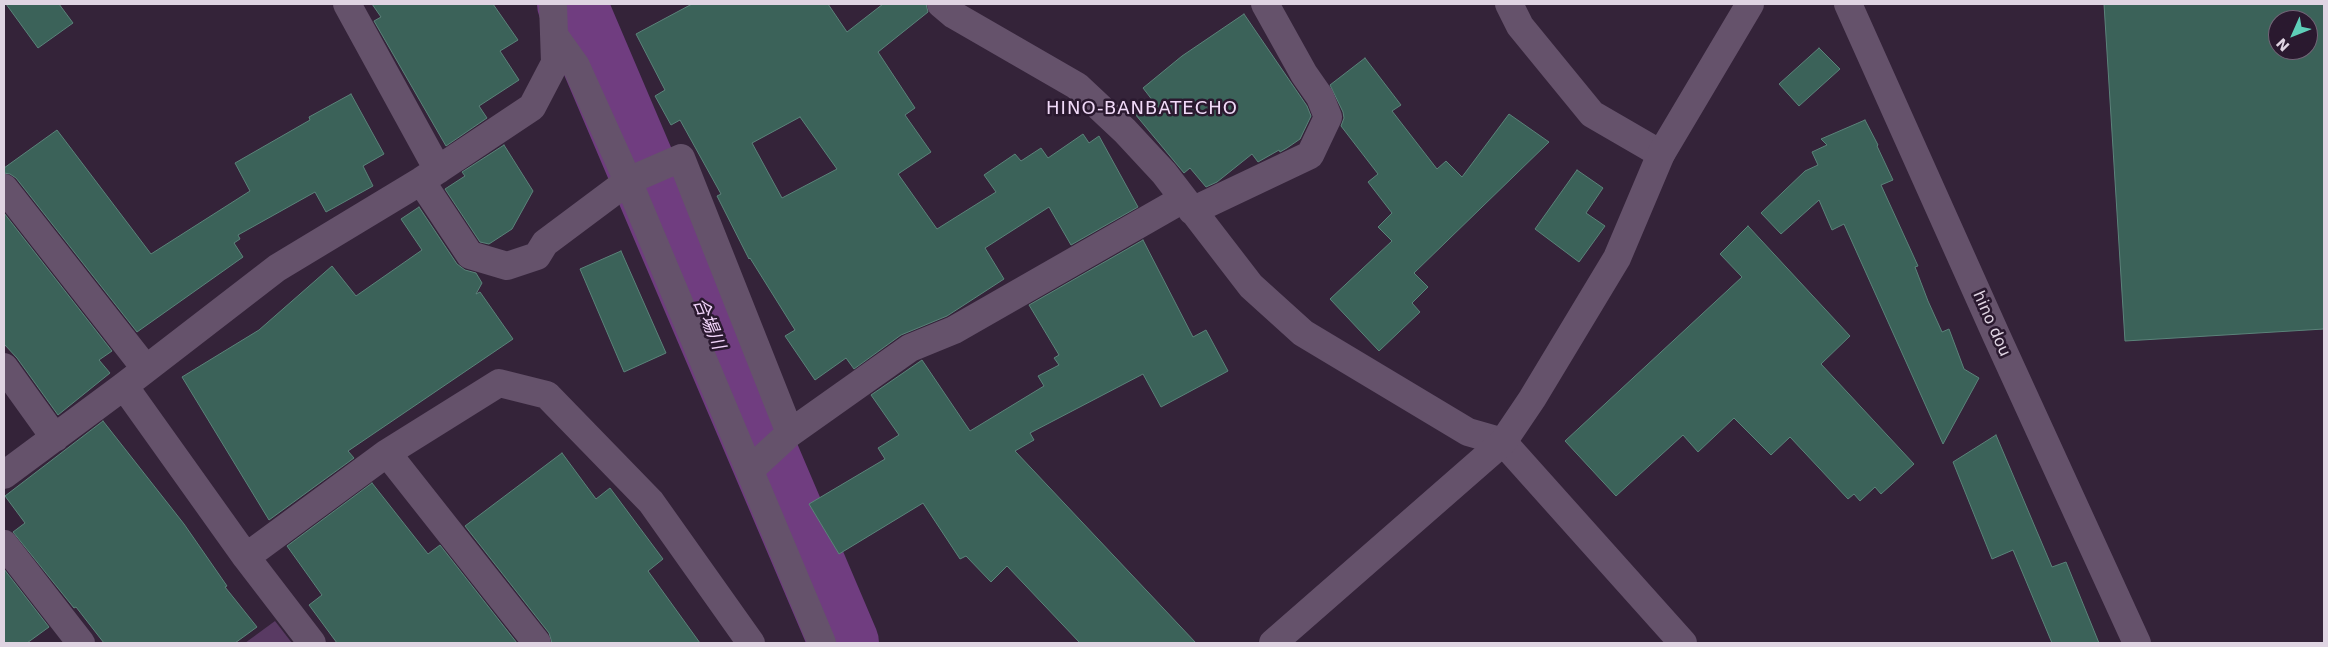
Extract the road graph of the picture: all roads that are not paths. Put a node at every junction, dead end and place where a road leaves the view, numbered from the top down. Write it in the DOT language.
graph roads {
  1 [pos="347,4"];
  2 [pos="553,4"];
  3 [pos="941,4"];
  4 [pos="1266,4"];
  5 [pos="1510,4"];
  6 [pos="1750,4"];
  7 [pos="1848,4"];
  8 [pos="556,38"];
  9 [pos="1661,154"];
  10 [pos="429,176"];
  11 [pos="639,177"];
  12 [pos="4,188"];
  13 [pos="1188,205"];
  14 [pos="4,367"];
  15 [pos="146,369"];
  16 [pos="124,386"];
  17 [pos="55,438"];
  18 [pos="1503,442"];
  19 [pos="387,453"];
  20 [pos="769,453"];
  21 [pos="4,475"];
  22 [pos="4,544"];
  23 [pos="246,557"];
  24 [pos="81,643"];
  25 [pos="312,643"];
  26 [pos="537,643"];
  27 [pos="751,643"];
  28 [pos="822,643"];
  29 [pos="1274,643"];
  30 [pos="1683,643"];
  31 [pos="2137,643"];
  1 -- 10 [label="street"];
  2 -- 8 [label="street"];
  3 -- 13 [label="street"];
  4 -- 13 [label="street"];
  5 -- 9 [label="street"];
  6 -- 9 [label="street"];
  7 -- 31 [label="street, hino dou"];
  8 -- 10 [label="street"];
  8 -- 11 [label="street"];
  9 -- 18 [label="street"];
  10 -- 11 [label="street"];
  10 -- 15 [label="street"];
  11 -- 20 [label="street"];
  11 -- 20 [label="street"];
  12 -- 15 [label="street"];
  13 -- 18 [label="street"];
  13 -- 20 [label="street"];
  14 -- 17 [label="street"];
  15 -- 16 [label="street"];
  16 -- 17 [label="street"];
  16 -- 23 [label="street"];
  17 -- 21 [label="street"];
  18 -- 29 [label="street"];
  18 -- 30 [label="street"];
  19 -- 23 [label="street"];
  19 -- 26 [label="street"];
  19 -- 27 [label="street"];
  20 -- 28 [label="street"];
  22 -- 24 [label="street"];
  23 -- 25 [label="street"];
}
